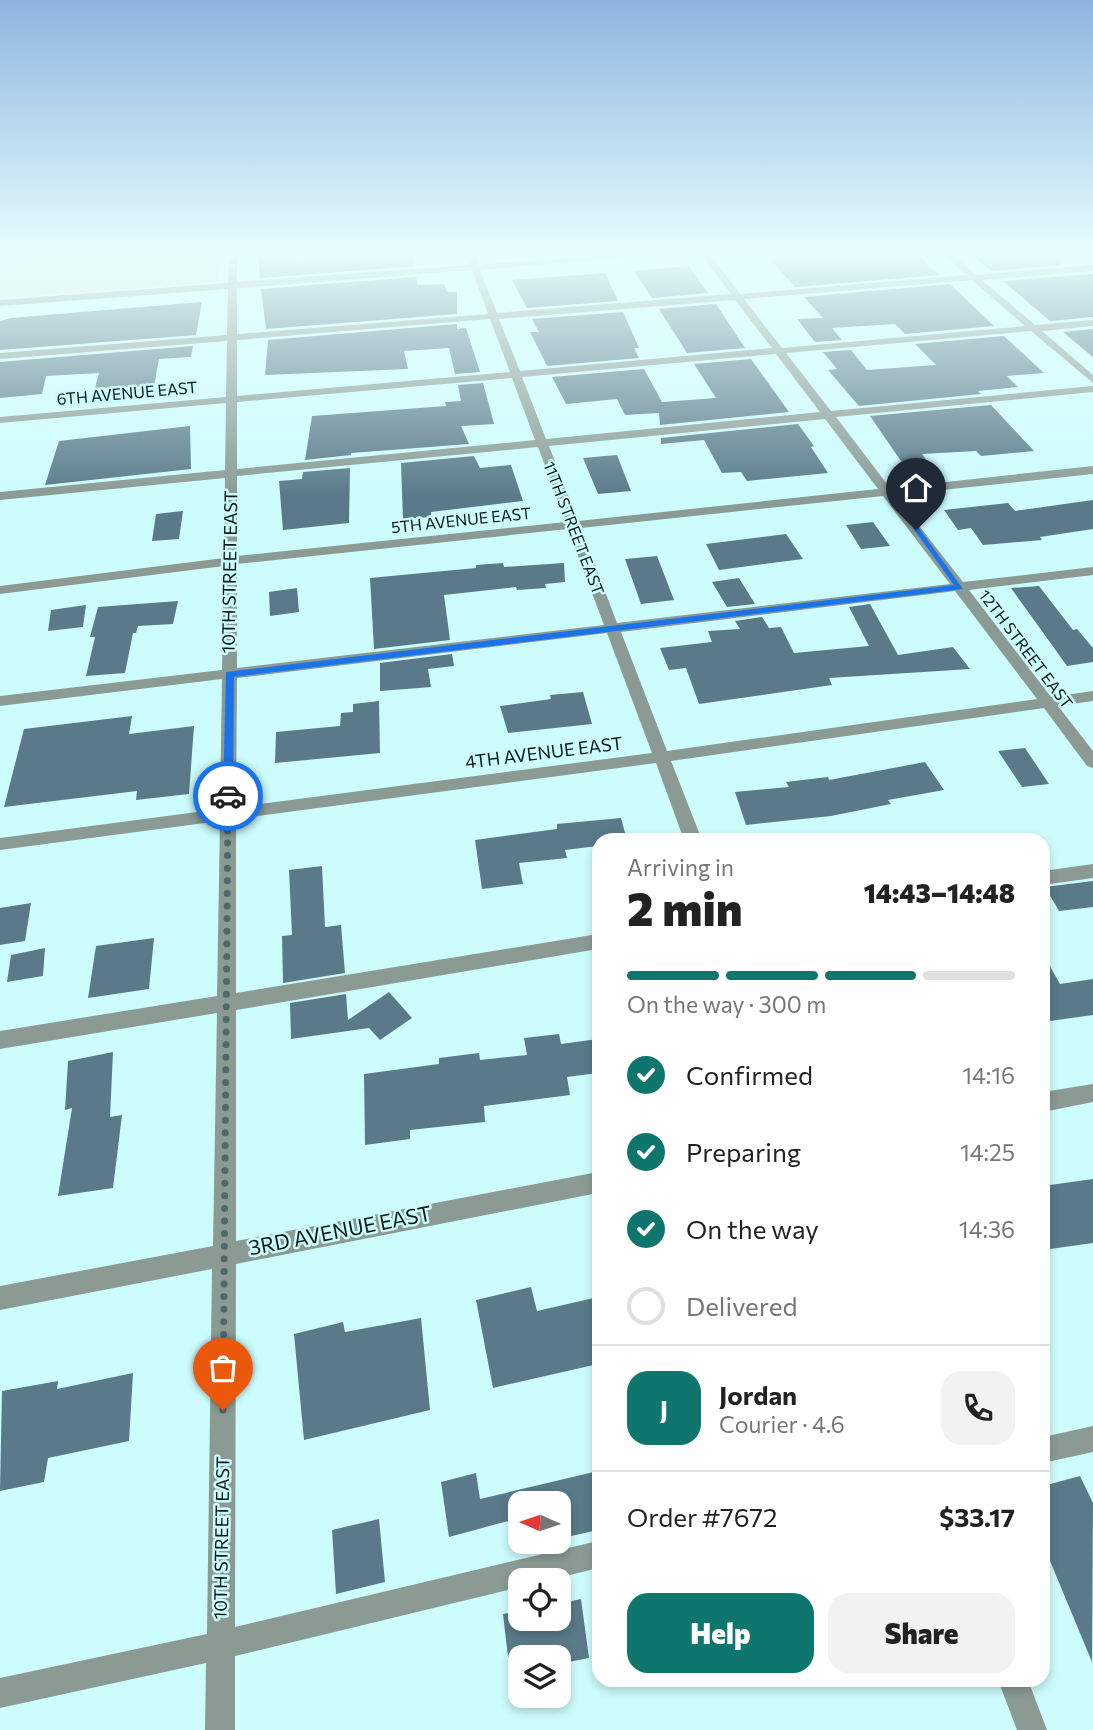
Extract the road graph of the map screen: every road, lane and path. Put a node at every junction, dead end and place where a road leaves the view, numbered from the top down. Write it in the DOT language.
graph roads {
  1 [pos="232,335"];
  2 [pos="273,335"];
  3 [pos="502,335"];
  4 [pos="767,335"];
  5 [pos="968,335"];
  6 [pos="1041,335"];
  7 [pos="232,338"];
  8 [pos="780,351"];
  9 [pos="0,356"];
  10 [pos="516,374"];
  11 [pos="1093,380"];
  12 [pos="1093,389"];
  13 [pos="232,400"];
  14 [pos="828,415"];
  15 [pos="0,420"];
  16 [pos="542,444"];
  17 [pos="1093,470"];
  18 [pos="231,472"];
  19 [pos="887,492"];
  20 [pos="0,496"];
  21 [pos="574,526"];
  22 [pos="230,561"];
  23 [pos="1093,571"];
  24 [pos="960,587"];
  25 [pos="0,590"];
  26 [pos="612,628"];
  27 [pos="229,675"];
  28 [pos="1093,696"];
  29 [pos="0,701"];
  30 [pos="1047,701"];
  31 [pos="662,757"];
  32 [pos="1093,762"];
  33 [pos="228,813"];
  34 [pos="690,833"];
  35 [pos="0,844"];
  36 [pos="1093,871"];
  37 [pos="1050,877"];
  38 [pos="592,943"];
  39 [pos="227,1003"];
  40 [pos="0,1040"];
  41 [pos="1093,1093"];
  42 [pos="1050,1101"];
  43 [pos="592,1184"];
  44 [pos="224,1253"];
  45 [pos="0,1298"];
  46 [pos="1093,1439"];
  47 [pos="1050,1448"];
  48 [pos="592,1556"];
  49 [pos="221,1645"];
  50 [pos="1016,1687"];
  51 [pos="0,1693"];
  52 [pos="220,1730"];
  53 [pos="1032,1730"];
  1 -- 7 [label="street, 10TH STREET EAST"];
  2 -- 7 [label="street"];
  3 -- 10 [label="street, 11TH STREET EAST"];
  4 -- 8 [label="street, 12TH STREET EAST"];
  5 -- 8 [label="street, 6TH AVENUE EAST"];
  6 -- 11 [label="street"];
  7 -- 9 [label="street"];
  7 -- 13 [label="street, 10TH STREET EAST"];
  8 -- 10 [label="street, 6TH AVENUE EAST"];
  8 -- 14 [label="street, 12TH STREET EAST"];
  10 -- 13 [label="street, 6TH AVENUE EAST"];
  10 -- 16 [label="street, 11TH STREET EAST"];
  12 -- 14 [label="street"];
  13 -- 15 [label="street, 6TH AVENUE EAST"];
  13 -- 18 [label="street, 10TH STREET EAST"];
  14 -- 16 [label="street"];
  14 -- 19 [label="street, 12TH STREET EAST"];
  16 -- 18 [label="street"];
  16 -- 21 [label="street, 11TH STREET EAST"];
  17 -- 19 [label="street, 5TH AVENUE EAST"];
  18 -- 20 [label="street"];
  18 -- 22 [label="street, 10TH STREET EAST"];
  19 -- 21 [label="street, 5TH AVENUE EAST"];
  19 -- 24 [label="street, 12TH STREET EAST"];
  21 -- 22 [label="street, 5TH AVENUE EAST"];
  21 -- 26 [label="street, 11TH STREET EAST"];
  22 -- 25 [label="street, 5TH AVENUE EAST"];
  22 -- 27 [label="street, 10TH STREET EAST"];
  23 -- 24 [label="street"];
  24 -- 26 [label="street"];
  24 -- 30 [label="street, 12TH STREET EAST"];
  26 -- 27 [label="street"];
  26 -- 31 [label="street, 11TH STREET EAST"];
  27 -- 29 [label="street"];
  27 -- 33 [label="street, 10TH STREET EAST"];
  28 -- 30 [label="street, 4TH AVENUE EAST"];
  30 -- 31 [label="street, 4TH AVENUE EAST"];
  30 -- 32 [label="street, 12TH STREET EAST"];
  31 -- 33 [label="street, 4TH AVENUE EAST"];
  31 -- 34 [label="street, 11TH STREET EAST"];
  33 -- 35 [label="street, 4TH AVENUE EAST"];
  33 -- 39 [label="street, 10TH STREET EAST"];
  36 -- 37 [label="street"];
  38 -- 39 [label="street"];
  39 -- 40 [label="street"];
  39 -- 44 [label="street, 10TH STREET EAST"];
  41 -- 42 [label="street"];
  43 -- 44 [label="street, 3RD AVENUE EAST"];
  44 -- 45 [label="street, 3RD AVENUE EAST"];
  44 -- 49 [label="street, 10TH STREET EAST"];
  46 -- 47 [label="street"];
  48 -- 49 [label="street"];
  49 -- 51 [label="street"];
  49 -- 52 [label="street, 10TH STREET EAST"];
  50 -- 53 [label="street"];
}
